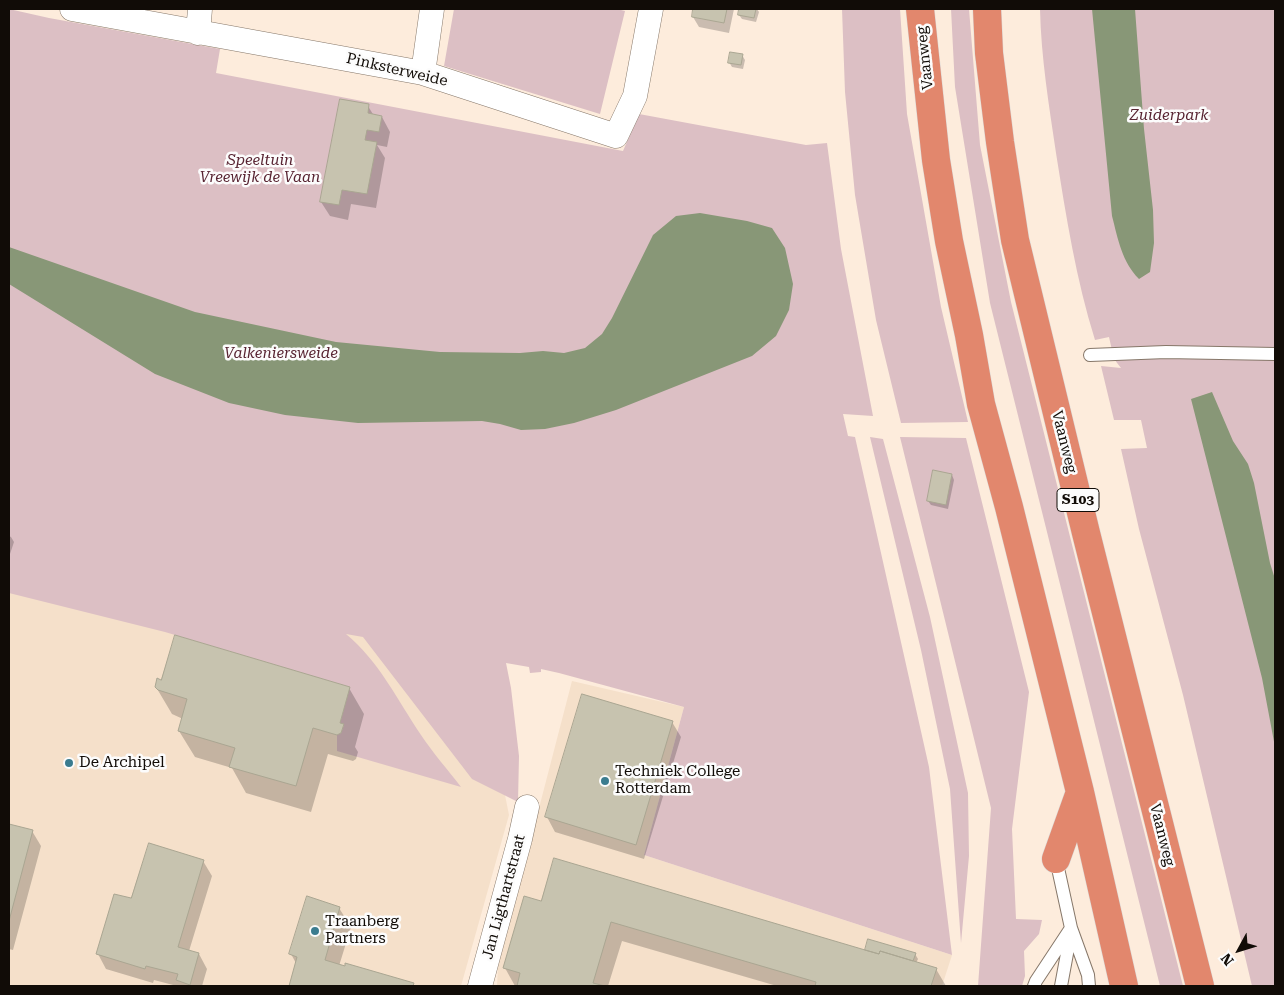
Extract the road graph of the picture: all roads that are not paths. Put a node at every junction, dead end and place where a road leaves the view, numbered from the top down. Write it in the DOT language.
graph roads {
  1 [pos="72,9"];
  2 [pos="200,9"];
  3 [pos="432,9"];
  4 [pos="651,9"];
  5 [pos="920,9"];
  6 [pos="987,9"];
  7 [pos="198,33"];
  8 [pos="423,73"];
  9 [pos="1275,354"];
  10 [pos="1090,355"];
  11 [pos="1080,792"];
  12 [pos="527,808"];
  13 [pos="1056,859"];
  14 [pos="1071,928"];
  15 [pos="480,986"];
  16 [pos="1034,986"];
  17 [pos="1061,986"];
  18 [pos="1089,986"];
  19 [pos="1124,986"];
  20 [pos="1200,986"];
  1 -- 7 [label="street, Pinksterweide"];
  2 -- 7 [label="street"];
  3 -- 8 [label="street"];
  4 -- 8 [label="street, Pinksterweide"];
  5 -- 11 [label="highway, Vaanweg"];
  6 -- 20 [label="highway, Vaanweg / S103"];
  7 -- 8 [label="street, Pinksterweide"];
  9 -- 10 [label="lane"];
  11 -- 13 [label="highway"];
  11 -- 19 [label="highway, Vaanweg"];
  12 -- 15 [label="street, Jan Ligthartstraat"];
  13 -- 14 [label="lane"];
  14 -- 16 [label="lane"];
  14 -- 17 [label="lane"];
  14 -- 18 [label="lane"];
}
